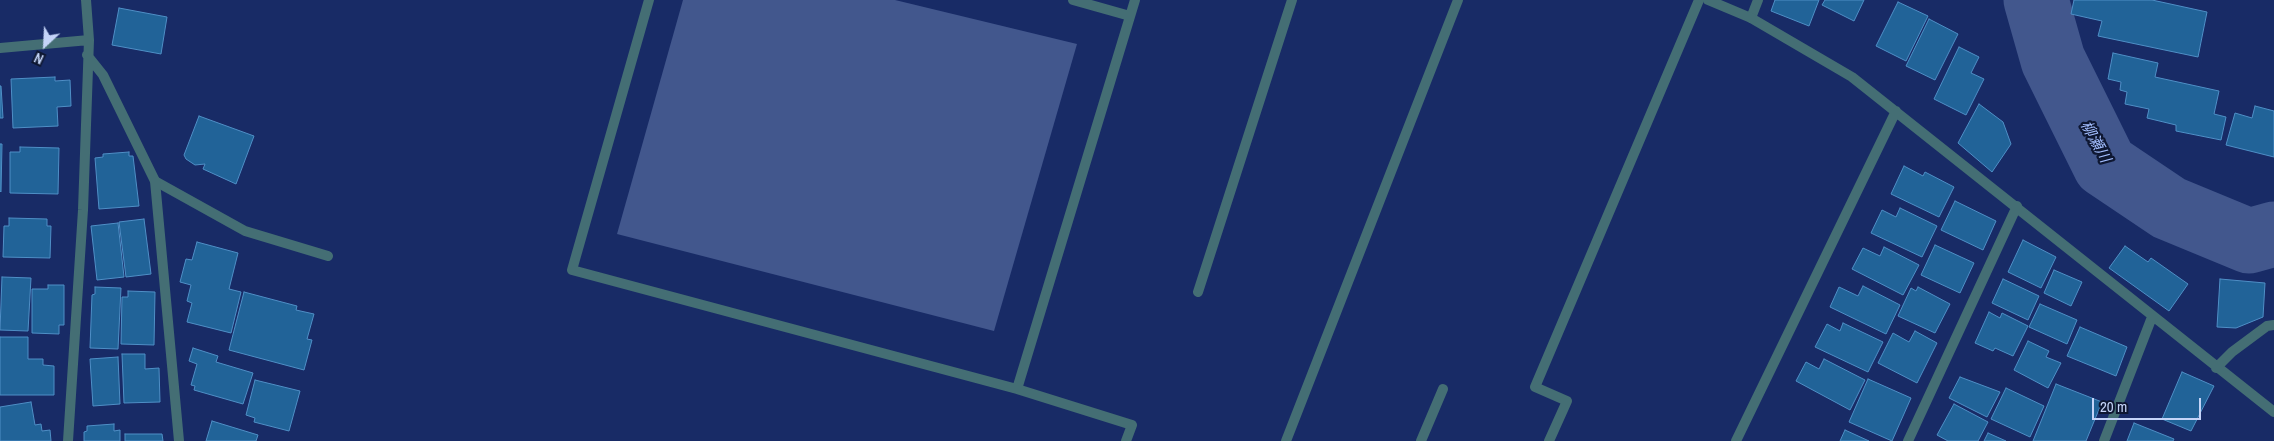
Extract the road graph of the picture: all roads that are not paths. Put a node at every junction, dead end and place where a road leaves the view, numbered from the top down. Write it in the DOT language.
graph roads {
  1 [pos="86,0"];
  2 [pos="649,0"];
  3 [pos="1073,0"];
  4 [pos="1135,0"];
  5 [pos="1292,0"];
  6 [pos="1458,0"];
  7 [pos="1699,0"];
  8 [pos="1708,0"];
  9 [pos="1758,0"];
  10 [pos="1130,16"];
  11 [pos="1751,18"];
  12 [pos="89,40"];
  13 [pos="0,48"];
  14 [pos="88,56"];
  15 [pos="1896,111"];
  16 [pos="155,181"];
  17 [pos="2017,206"];
  18 [pos="328,256"];
  19 [pos="1198,292"];
  20 [pos="2152,317"];
  21 [pos="2274,325"];
  22 [pos="2216,368"];
  23 [pos="1017,389"];
  24 [pos="1443,389"];
  25 [pos="2274,412"];
  26 [pos="68,441"];
  27 [pos="179,441"];
  28 [pos="1126,441"];
  29 [pos="1286,441"];
  30 [pos="1421,441"];
  31 [pos="1549,441"];
  32 [pos="1736,441"];
  33 [pos="1908,441"];
  34 [pos="2104,441"];
  1 -- 12 [label="street"];
  2 -- 23 [label="street"];
  3 -- 10 [label="street"];
  4 -- 10 [label="street"];
  5 -- 19 [label="street"];
  6 -- 29 [label="street"];
  7 -- 31 [label="street"];
  8 -- 11 [label="street"];
  9 -- 11 [label="street"];
  10 -- 23 [label="street"];
  11 -- 15 [label="street"];
  12 -- 13 [label="street"];
  12 -- 14 [label="street"];
  14 -- 16 [label="street"];
  14 -- 26 [label="street"];
  15 -- 17 [label="street"];
  15 -- 32 [label="street"];
  16 -- 18 [label="street"];
  16 -- 27 [label="street"];
  17 -- 20 [label="street"];
  17 -- 33 [label="street"];
  20 -- 22 [label="street"];
  20 -- 34 [label="street"];
  21 -- 22 [label="street"];
  22 -- 25 [label="street"];
  23 -- 28 [label="street"];
  24 -- 30 [label="street"];
}
